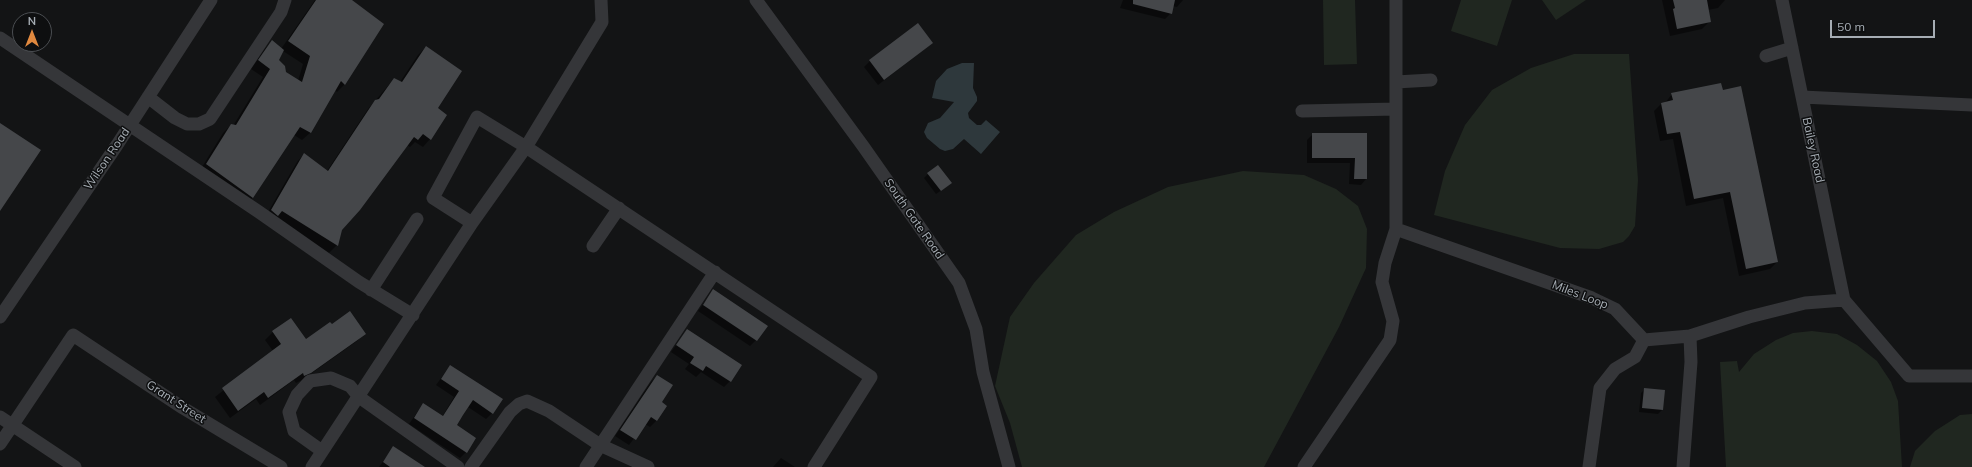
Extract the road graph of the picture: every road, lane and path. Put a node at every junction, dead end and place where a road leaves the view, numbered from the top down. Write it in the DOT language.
graph roads {
  1 [pos="211,0"];
  2 [pos="285,0"];
  3 [pos="601,0"];
  4 [pos="612,0"];
  5 [pos="756,0"];
  6 [pos="1396,0"];
  7 [pos="1782,0"];
  8 [pos="602,22"];
  9 [pos="0,38"];
  10 [pos="1792,48"];
  11 [pos="1766,56"];
  12 [pos="1431,80"];
  13 [pos="1396,82"];
  14 [pos="148,97"];
  15 [pos="1802,98"];
  16 [pos="1972,105"];
  17 [pos="1396,109"];
  18 [pos="1302,111"];
  19 [pos="130,125"];
  20 [pos="526,147"];
  21 [pos="619,208"];
  22 [pos="417,220"];
  23 [pos="472,223"];
  24 [pos="1396,229"];
  25 [pos="593,246"];
  26 [pos="715,272"];
  27 [pos="372,290"];
  28 [pos="1844,300"];
  29 [pos="414,315"];
  30 [pos="0,317"];
  31 [pos="1690,336"];
  32 [pos="1644,340"];
  33 [pos="1972,376"];
  34 [pos="359,397"];
  35 [pos="0,417"];
  36 [pos="11,426"];
  37 [pos="0,444"];
  38 [pos="600,445"];
  39 [pos="322,451"];
  40 [pos="75,467"];
  41 [pos="281,467"];
  42 [pos="312,467"];
  43 [pos="458,467"];
  44 [pos="472,467"];
  45 [pos="586,467"];
  46 [pos="648,467"];
  47 [pos="814,467"];
  48 [pos="1009,467"];
  49 [pos="1304,467"];
  50 [pos="1589,467"];
  51 [pos="1683,467"];
  1 -- 14 [label="street, Wilson Road"];
  2 -- 14 [label="street"];
  3 -- 8 [label="street"];
  4 -- 8 [label="street"];
  5 -- 48 [label="street, South Gate Road"];
  6 -- 13 [label="street"];
  7 -- 10 [label="street, Bailey Road"];
  8 -- 20 [label="street"];
  9 -- 19 [label="street"];
  10 -- 11 [label="street"];
  10 -- 15 [label="street, Bailey Road"];
  12 -- 13 [label="street"];
  13 -- 17 [label="street"];
  14 -- 19 [label="street, Wilson Road"];
  15 -- 16 [label="street"];
  15 -- 28 [label="street, Bailey Road"];
  17 -- 18 [label="street"];
  17 -- 24 [label="street"];
  19 -- 27 [label="street"];
  19 -- 30 [label="street, Wilson Road"];
  20 -- 21 [label="street"];
  20 -- 23 [label="street"];
  20 -- 23 [label="street"];
  21 -- 25 [label="street"];
  21 -- 26 [label="street"];
  22 -- 27 [label="street"];
  23 -- 29 [label="street"];
  24 -- 32 [label="street, Miles Loop"];
  24 -- 49 [label="street"];
  26 -- 38 [label="street"];
  26 -- 47 [label="street"];
  27 -- 29 [label="street"];
  28 -- 31 [label="street"];
  28 -- 33 [label="street"];
  29 -- 34 [label="street"];
  31 -- 32 [label="street"];
  31 -- 51 [label="street"];
  32 -- 50 [label="street"];
  34 -- 39 [label="street"];
  34 -- 39 [label="street"];
  34 -- 43 [label="street"];
  35 -- 36 [label="street"];
  36 -- 37 [label="street"];
  36 -- 40 [label="street"];
  36 -- 41 [label="street, Grant Street"];
  38 -- 44 [label="street"];
  38 -- 45 [label="street"];
  38 -- 46 [label="street"];
  39 -- 42 [label="street"];
}
